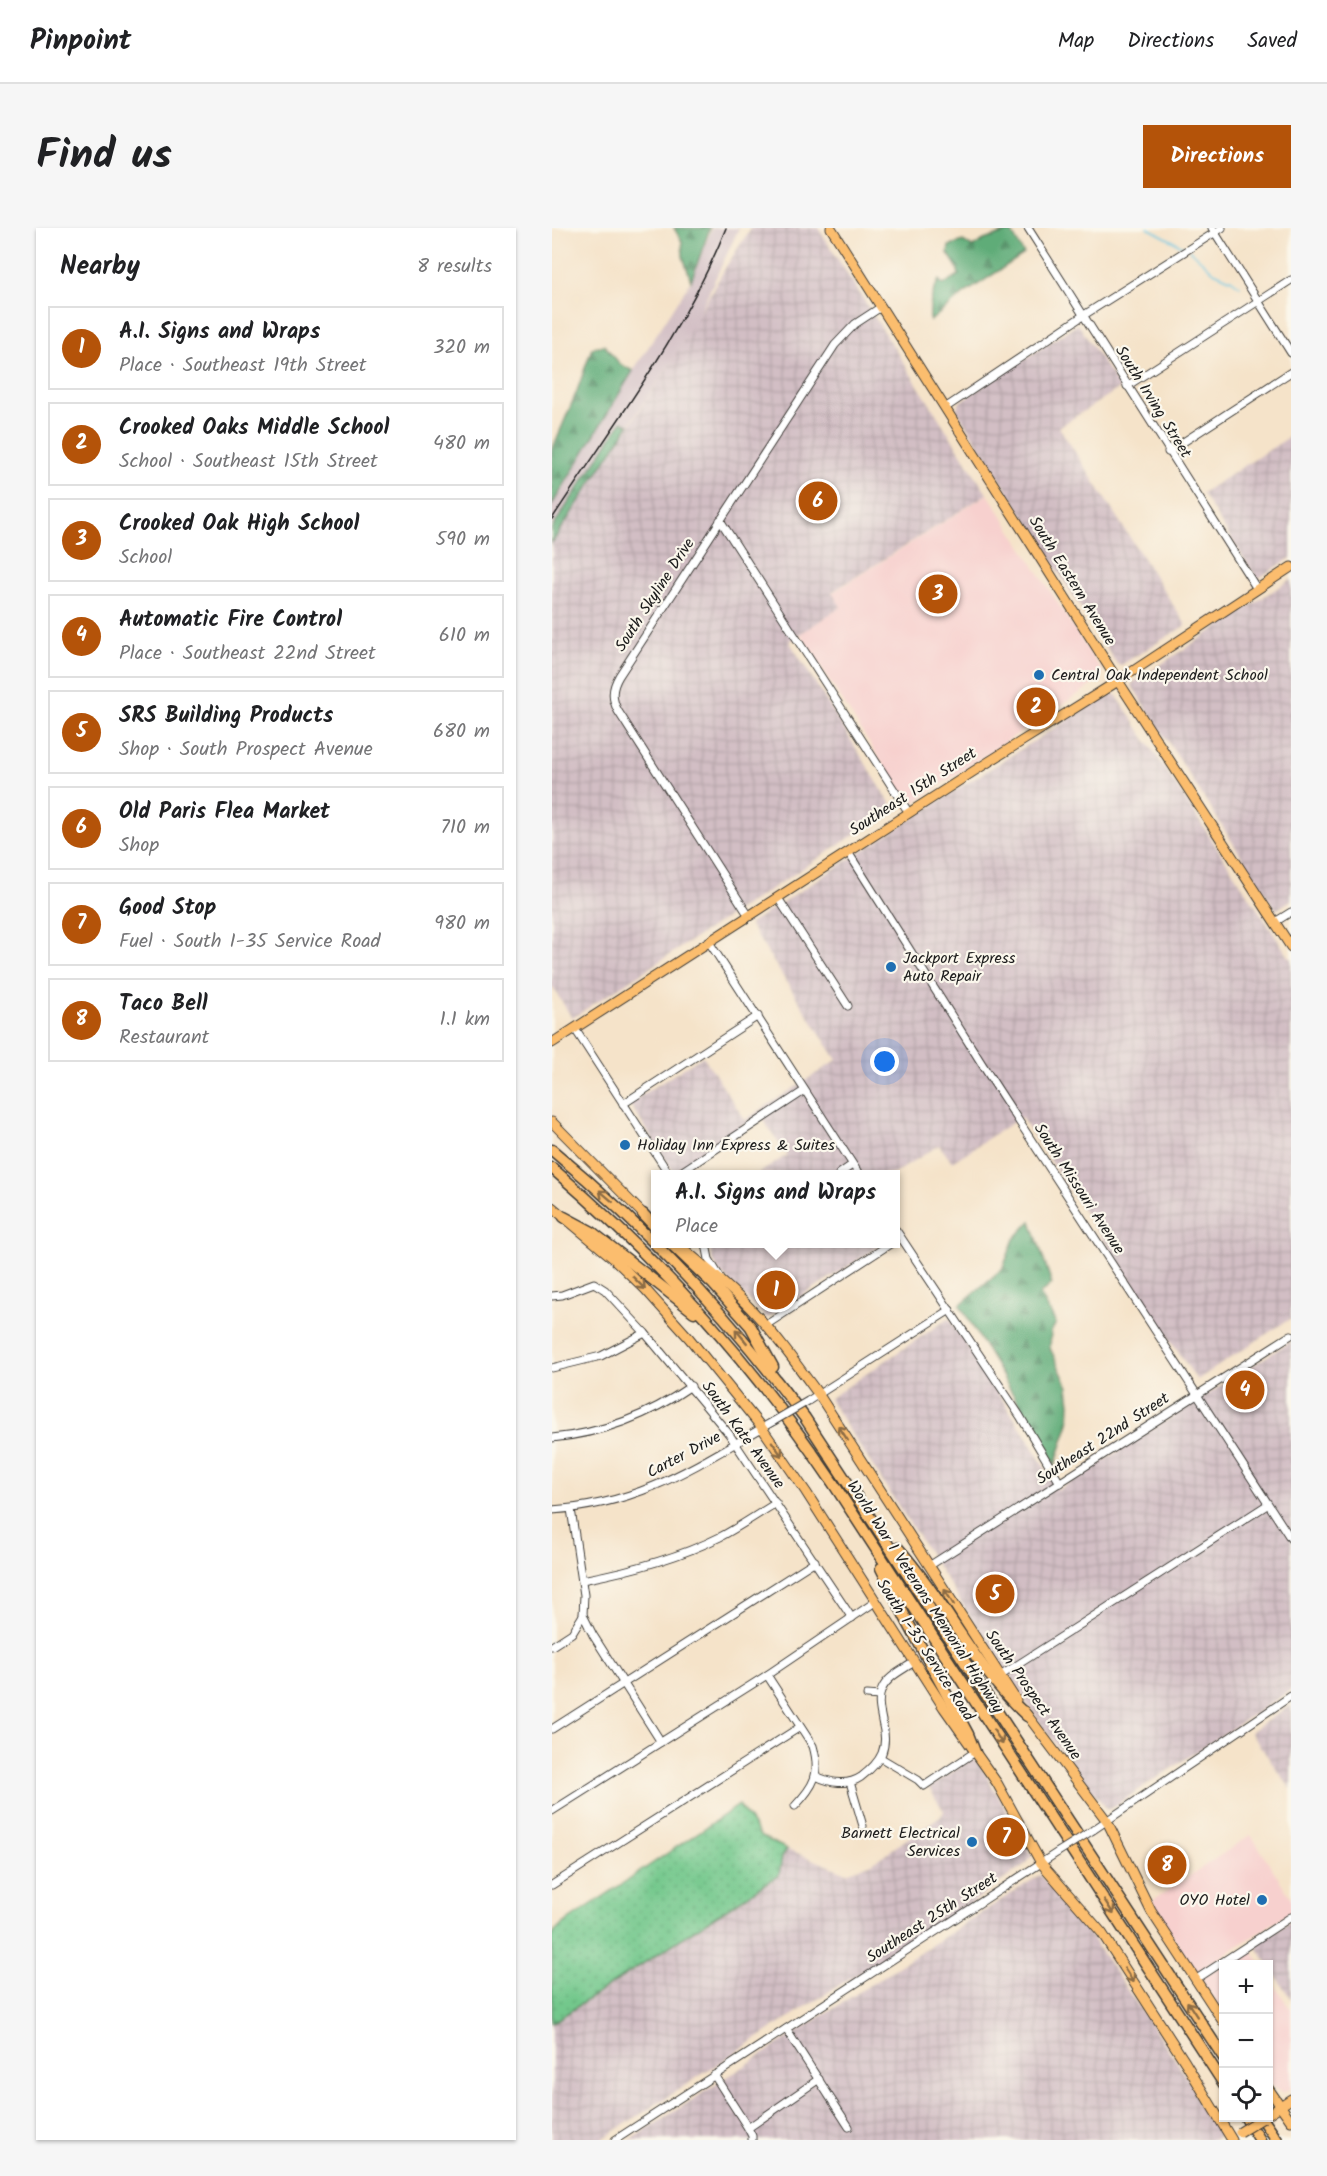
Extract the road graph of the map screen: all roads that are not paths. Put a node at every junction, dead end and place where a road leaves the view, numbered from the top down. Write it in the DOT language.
graph roads {
  1 [pos="831,228"];
  2 [pos="1028,228"];
  3 [pos="1216,229"];
  4 [pos="1291,280"];
  5 [pos="1259,302"];
  6 [pos="881,307"];
  7 [pos="1084,315"];
  8 [pos="1291,353"];
  9 [pos="1291,372"];
  10 [pos="1127,386"];
  11 [pos="945,408"];
  12 [pos="1168,452"];
  13 [pos="720,520"];
  14 [pos="1291,567"];
  15 [pos="1257,589"];
  16 [pos="1118,681"];
  17 [pos="909,813"];
  18 [pos="848,852"];
  19 [pos="778,898"];
  20 [pos="1291,912"];
  21 [pos="749,916"];
  22 [pos="1275,922"];
  23 [pos="709,942"];
  24 [pos="1291,948"];
  25 [pos="848,1006"];
  26 [pos="758,1016"];
  27 [pos="575,1029"];
  28 [pos="552,1044"];
  29 [pos="804,1090"];
  30 [pos="623,1104"];
  31 [pos="552,1122"];
  32 [pos="552,1149"];
  33 [pos="852,1165"];
  34 [pos="552,1168"];
  35 [pos="666,1170"];
  36 [pos="684,1170"];
  37 [pos="845,1170"];
  38 [pos="856,1170"];
  39 [pos="552,1207"];
  40 [pos="643,1215"];
  41 [pos="564,1216"];
  42 [pos="651,1222"];
  43 [pos="900,1238"];
  44 [pos="651,1239"];
  45 [pos="660,1248"];
  46 [pos="675,1248"];
  47 [pos="683,1248"];
  48 [pos="707,1248"];
  49 [pos="884,1248"];
  50 [pos="721,1279"];
  51 [pos="552,1296"];
  52 [pos="950,1310"];
  53 [pos="766,1325"];
  54 [pos="720,1332"];
  55 [pos="645,1333"];
  56 [pos="1291,1335"];
  57 [pos="552,1368"];
  58 [pos="691,1386"];
  59 [pos="1197,1394"];
  60 [pos="819,1395"];
  61 [pos="790,1398"];
  62 [pos="762,1428"];
  63 [pos="552,1437"];
  64 [pos="735,1443"];
  65 [pos="1060,1483"];
  66 [pos="776,1503"];
  67 [pos="1267,1505"];
  68 [pos="571,1509"];
  69 [pos="552,1510"];
  70 [pos="876,1524"];
  71 [pos="863,1530"];
  72 [pos="1291,1539"];
  73 [pos="815,1561"];
  74 [pos="929,1566"];
  75 [pos="582,1580"];
  76 [pos="875,1602"];
  77 [pos="583,1615"];
  78 [pos="852,1617"];
  79 [pos="572,1633"];
  80 [pos="593,1635"];
  81 [pos="552,1646"];
  82 [pos="914,1662"];
  83 [pos="767,1675"];
  84 [pos="1000,1676"];
  85 [pos="623,1684"];
  86 [pos="867,1695"];
  87 [pos="879,1696"];
  88 [pos="1291,1696"];
  89 [pos="1028,1716"];
  90 [pos="800,1727"];
  91 [pos="552,1729"];
  92 [pos="661,1742"];
  93 [pos="975,1752"];
  94 [pos="881,1758"];
  95 [pos="816,1776"];
  96 [pos="850,1782"];
  97 [pos="795,1806"];
  98 [pos="552,1812"];
  99 [pos="1107,1821"];
  100 [pos="863,1826"];
  101 [pos="1041,1863"];
  102 [pos="552,1885"];
  103 [pos="1291,1917"];
  104 [pos="1195,1980"];
  105 [pos="1219,2016"];
  106 [pos="786,2029"];
  107 [pos="1219,2050"];
  108 [pos="714,2075"];
  109 [pos="1219,2076"];
  110 [pos="819,2079"];
  111 [pos="1291,2099"];
  112 [pos="1274,2110"];
  113 [pos="1291,2121"];
  114 [pos="1248,2122"];
  115 [pos="1256,2122"];
  116 [pos="1265,2122"];
  117 [pos="849,2127"];
  118 [pos="748,2128"];
  119 [pos="1231,2139"];
  120 [pos="615,2140"];
  121 [pos="752,2140"];
  122 [pos="1260,2140"];
  123 [pos="1276,2140"];
  1 -- 6 [label="main road, South Eastern Avenue"];
  2 -- 7 [label="street, South Irving Street"];
  3 -- 5 [label="street"];
  3 -- 7 [label="street"];
  4 -- 5 [label="street"];
  5 -- 8 [label="street"];
  5 -- 10 [label="street"];
  6 -- 11 [label="main road, South Eastern Avenue"];
  6 -- 13 [label="street, South Skyline Drive"];
  7 -- 10 [label="street, South Irving Street"];
  7 -- 11 [label="street"];
  9 -- 12 [label="street"];
  10 -- 12 [label="street, South Irving Street"];
  11 -- 16 [label="main road, South Eastern Avenue"];
  12 -- 15 [label="street, South Irving Street"];
  13 -- 17 [label="street"];
  13 -- 21 [label="street, South Skyline Drive"];
  14 -- 15 [label="main road, Southeast 15th Street"];
  15 -- 16 [label="main road, Southeast 15th Street"];
  16 -- 17 [label="main road, Southeast 15th Street"];
  16 -- 22 [label="main road, South Eastern Avenue"];
  17 -- 18 [label="main road, Southeast 15th Street"];
  18 -- 19 [label="main road, Southeast 15th Street"];
  18 -- 59 [label="street, South Missouri Avenue"];
  19 -- 21 [label="main road, Southeast 15th Street"];
  19 -- 25 [label="street"];
  20 -- 22 [label="street"];
  21 -- 23 [label="main road, Southeast 15th Street"];
  22 -- 24 [label="main road, South Eastern Avenue"];
  23 -- 26 [label="street"];
  23 -- 27 [label="main road, Southeast 15th Street"];
  26 -- 29 [label="street"];
  26 -- 30 [label="street"];
  27 -- 28 [label="main road, Southeast 15th Street"];
  27 -- 30 [label="street"];
  29 -- 33 [label="street"];
  29 -- 36 [label="street"];
  30 -- 35 [label="street"];
  31 -- 40 [label="main road"];
  44 -- 32 [label="highway, World War I Veterans Memorial Highway, one-way"];
  33 -- 37 [label="street"];
  33 -- 38 [label="street"];
  34 -- 54 [label="highway, World War I Veterans Memorial Highway"];
  39 -- 41 [label="main road, South I-35 Service Road"];
  40 -- 42 [label="highway"];
  41 -- 54 [label="highway"];
  41 -- 62 [label="main road, South I-35 Service Road, one-way"];
  43 -- 52 [label="street"];
  61 -- 45 [label="highway, World War I Veterans Memorial Highway, one-way"];
  46 -- 61 [label="highway"];
  47 -- 50 [label="main road"];
  48 -- 50 [label="street, South Prospect Avenue"];
  49 -- 53 [label="street"];
  50 -- 53 [label="main road, South Prospect Avenue"];
  51 -- 55 [label="street, South Kate Avenue"];
  52 -- 60 [label="street, Carter Drive"];
  52 -- 65 [label="street"];
  53 -- 60 [label="main road, South Prospect Avenue"];
  54 -- 71 [label="highway, World War I Veterans Memorial Highway"];
  55 -- 57 [label="street"];
  55 -- 58 [label="street, South Kate Avenue"];
  56 -- 59 [label="street, Southeast 22nd Street"];
  58 -- 63 [label="street"];
  58 -- 64 [label="street, South Kate Avenue"];
  59 -- 65 [label="street, Southeast 22nd Street"];
  59 -- 67 [label="street, South Missouri Avenue"];
  60 -- 62 [label="street, Carter Drive, bridge"];
  74 -- 60 [label="main road, South Prospect Avenue, one-way"];
  61 -- 70 [label="highway, World War I Veterans Memorial Highway"];
  62 -- 64 [label="street, Carter Drive"];
  62 -- 76 [label="main road, South I-35 Service Road, one-way"];
  64 -- 66 [label="street, South Kate Avenue"];
  64 -- 68 [label="street, Carter Drive"];
  65 -- 74 [label="street, Southeast 22nd Street"];
  66 -- 73 [label="street, South Kate Avenue"];
  66 -- 75 [label="street"];
  67 -- 72 [label="street, South Missouri Avenue"];
  67 -- 84 [label="street"];
  68 -- 69 [label="street, Carter Drive"];
  68 -- 75 [label="street"];
  70 -- 89 [label="highway"];
  107 -- 70 [label="highway, World War I Veterans Memorial Highway, one-way"];
  71 -- 93 [label="highway"];
  71 -- 109 [label="highway, World War I Veterans Memorial Highway, one-way"];
  73 -- 78 [label="street, South Kate Avenue"];
  73 -- 85 [label="street"];
  84 -- 74 [label="main road, South Prospect Avenue, one-way"];
  75 -- 77 [label="street"];
  76 -- 78 [label="street"];
  76 -- 82 [label="main road, South I-35 Service Road"];
  77 -- 79 [label="street"];
  77 -- 80 [label="street"];
  78 -- 83 [label="street"];
  79 -- 80 [label="street"];
  79 -- 81 [label="street"];
  80 -- 85 [label="street"];
  82 -- 87 [label="street"];
  82 -- 93 [label="main road, South I-35 Service Road"];
  83 -- 90 [label="street"];
  83 -- 92 [label="street"];
  84 -- 89 [label="main road, South Prospect Avenue"];
  85 -- 91 [label="street"];
  85 -- 92 [label="street"];
  86 -- 87 [label="street"];
  87 -- 94 [label="street"];
  88 -- 99 [label="street, Southeast 25th Street"];
  89 -- 99 [label="main road, South Prospect Avenue"];
  90 -- 95 [label="street"];
  90 -- 102 [label="street"];
  92 -- 98 [label="street"];
  93 -- 94 [label="street"];
  93 -- 101 [label="main road, South I-35 Service Road"];
  94 -- 96 [label="street"];
  95 -- 96 [label="street"];
  95 -- 97 [label="street"];
  96 -- 100 [label="street"];
  99 -- 101 [label="street, Southeast 25th Street, bridge"];
  99 -- 104 [label="main road, South Prospect Avenue"];
  101 -- 106 [label="street, Southeast 25th Street"];
  101 -- 119 [label="main road, South I-35 Service Road, one-way"];
  103 -- 104 [label="street"];
  104 -- 105 [label="main road, South Prospect Avenue"];
  106 -- 108 [label="street, Southeast 25th Street"];
  106 -- 110 [label="street"];
  108 -- 118 [label="street"];
  108 -- 120 [label="street, Southeast 25th Street"];
  110 -- 117 [label="street"];
  110 -- 118 [label="street"];
  111 -- 112 [label="main road"];
  112 -- 113 [label="main road"];
  114 -- 122 [label="highway"];
  115 -- 119 [label="main road, bridge"];
  116 -- 123 [label="highway"];
  118 -- 121 [label="street"];
}
